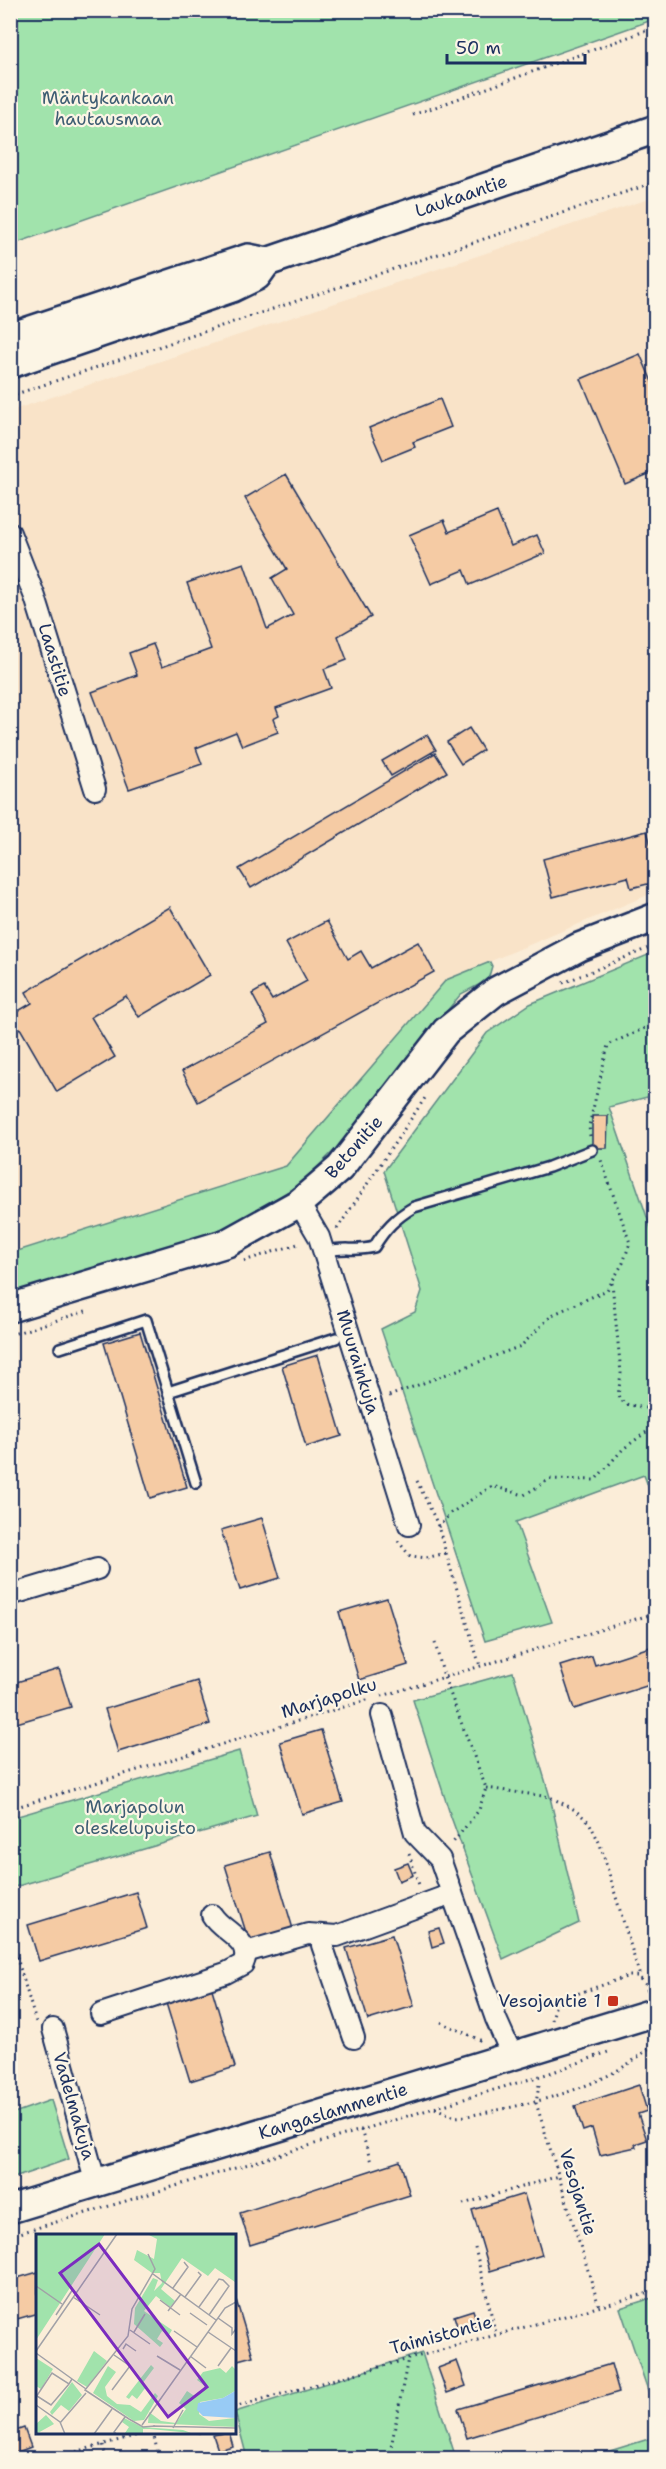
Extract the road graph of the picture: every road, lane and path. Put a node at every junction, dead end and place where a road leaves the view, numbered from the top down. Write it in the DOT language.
graph roads {
  1 [pos="656,27"];
  2 [pos="413,115"];
  3 [pos="656,129"];
  4 [pos="656,182"];
  5 [pos="267,262"];
  6 [pos="10,337"];
  7 [pos="10,364"];
  8 [pos="10,396"];
  9 [pos="10,533"];
  10 [pos="95,789"];
  11 [pos="656,917"];
  12 [pos="656,1023"];
  13 [pos="592,1150"];
  14 [pos="299,1203"];
  15 [pos="324,1252"];
  16 [pos="612,1281"];
  17 [pos="10,1308"];
  18 [pos="336,1338"];
  19 [pos="60,1348"];
  20 [pos="385,1386"];
  21 [pos="168,1392"];
  22 [pos="388,1396"];
  23 [pos="392,1407"];
  24 [pos="656,1410"];
  25 [pos="656,1425"];
  26 [pos="414,1473"];
  27 [pos="196,1483"];
  28 [pos="408,1525"];
  29 [pos="438,1527"];
  30 [pos="97,1569"];
  31 [pos="10,1595"];
  32 [pos="656,1613"];
  33 [pos="435,1643"];
  34 [pos="480,1666"];
  35 [pos="444,1677"];
  36 [pos="381,1715"];
  37 [pos="486,1788"];
  38 [pos="10,1809"];
  39 [pos="440,1858"];
  40 [pos="452,1894"];
  41 [pos="212,1915"];
  42 [pos="10,1934"];
  43 [pos="322,1936"];
  44 [pos="246,1952"];
  45 [pos="641,1980"];
  46 [pos="652,2003"];
  47 [pos="101,2014"];
  48 [pos="441,2022"];
  49 [pos="552,2024"];
  50 [pos="53,2029"];
  51 [pos="354,2038"];
  52 [pos="647,2039"];
  53 [pos="656,2039"];
  54 [pos="482,2041"];
  55 [pos="616,2049"];
  56 [pos="512,2055"];
  57 [pos="538,2085"];
  58 [pos="536,2103"];
  59 [pos="434,2107"];
  60 [pos="361,2130"];
  61 [pos="371,2162"];
  62 [pos="559,2175"];
  63 [pos="96,2184"];
  64 [pos="463,2205"];
  65 [pos="10,2209"];
  66 [pos="10,2236"];
  67 [pos="476,2248"];
  68 [pos="656,2291"];
  69 [pos="599,2306"];
  70 [pos="496,2334"];
  71 [pos="408,2358"];
  72 [pos="236,2407"];
  73 [pos="147,2433"];
  74 [pos="151,2433"];
  75 [pos="199,2433"];
  76 [pos="200,2438"];
  77 [pos="103,2445"];
  78 [pos="157,2450"];
  79 [pos="54,2458"];
  80 [pos="106,2458"];
  81 [pos="389,2458"];
  1 -- 2 [label="path"];
  3 -- 5 [label="street, Laukaantie"];
  4 -- 8 [label="path"];
  5 -- 6 [label="street, Laukaantie"];
  5 -- 7 [label="street, Laukaantie"];
  9 -- 10 [label="street, Laastitie"];
  11 -- 14 [label="street, Betonitie"];
  12 -- 13 [label="path"];
  13 -- 15 [label="lane"];
  13 -- 16 [label="path"];
  14 -- 15 [label="street, Muurainkuja"];
  14 -- 17 [label="street, Betonitie"];
  15 -- 28 [label="street, Muurainkuja"];
  16 -- 22 [label="path"];
  16 -- 24 [label="path"];
  18 -- 21 [label="lane"];
  19 -- 21 [label="lane"];
  20 -- 22 [label="path"];
  21 -- 27 [label="lane"];
  22 -- 23 [label="path"];
  25 -- 29 [label="path"];
  26 -- 29 [label="path"];
  29 -- 34 [label="path"];
  30 -- 31 [label="street"];
  32 -- 34 [label="path, Marjapolku"];
  33 -- 35 [label="path"];
  34 -- 35 [label="path, Marjapolku"];
  35 -- 37 [label="path"];
  35 -- 38 [label="path, Marjapolku"];
  36 -- 39 [label="street"];
  37 -- 39 [label="path"];
  37 -- 45 [label="path"];
  39 -- 40 [label="street"];
  40 -- 43 [label="street"];
  40 -- 56 [label="street"];
  41 -- 44 [label="street"];
  42 -- 50 [label="path"];
  43 -- 44 [label="street"];
  43 -- 51 [label="street"];
  44 -- 47 [label="street"];
  45 -- 46 [label="path"];
  45 -- 49 [label="path"];
  46 -- 56 [label="street, Kangaslammentie"];
  48 -- 54 [label="path"];
  50 -- 63 [label="street, Vadelmakuja"];
  52 -- 53 [label="path"];
  53 -- 58 [label="path"];
  55 -- 59 [label="path"];
  56 -- 63 [label="street, Kangaslammentie"];
  57 -- 58 [label="path, Vesojantie"];
  58 -- 59 [label="path"];
  58 -- 62 [label="path, Vesojantie"];
  59 -- 60 [label="path"];
  60 -- 61 [label="path"];
  60 -- 66 [label="path"];
  62 -- 64 [label="path"];
  62 -- 69 [label="path, Vesojantie"];
  63 -- 65 [label="street, Kangaslammentie"];
  67 -- 70 [label="path"];
  68 -- 69 [label="path, Taimistontie"];
  69 -- 70 [label="path, Taimistontie"];
  70 -- 71 [label="path, Taimistontie"];
  71 -- 72 [label="path, Taimistontie"];
  71 -- 81 [label="path"];
  73 -- 77 [label="path"];
  74 -- 78 [label="path"];
  75 -- 76 [label="path"];
  77 -- 79 [label="path"];
  77 -- 80 [label="path"];
}
